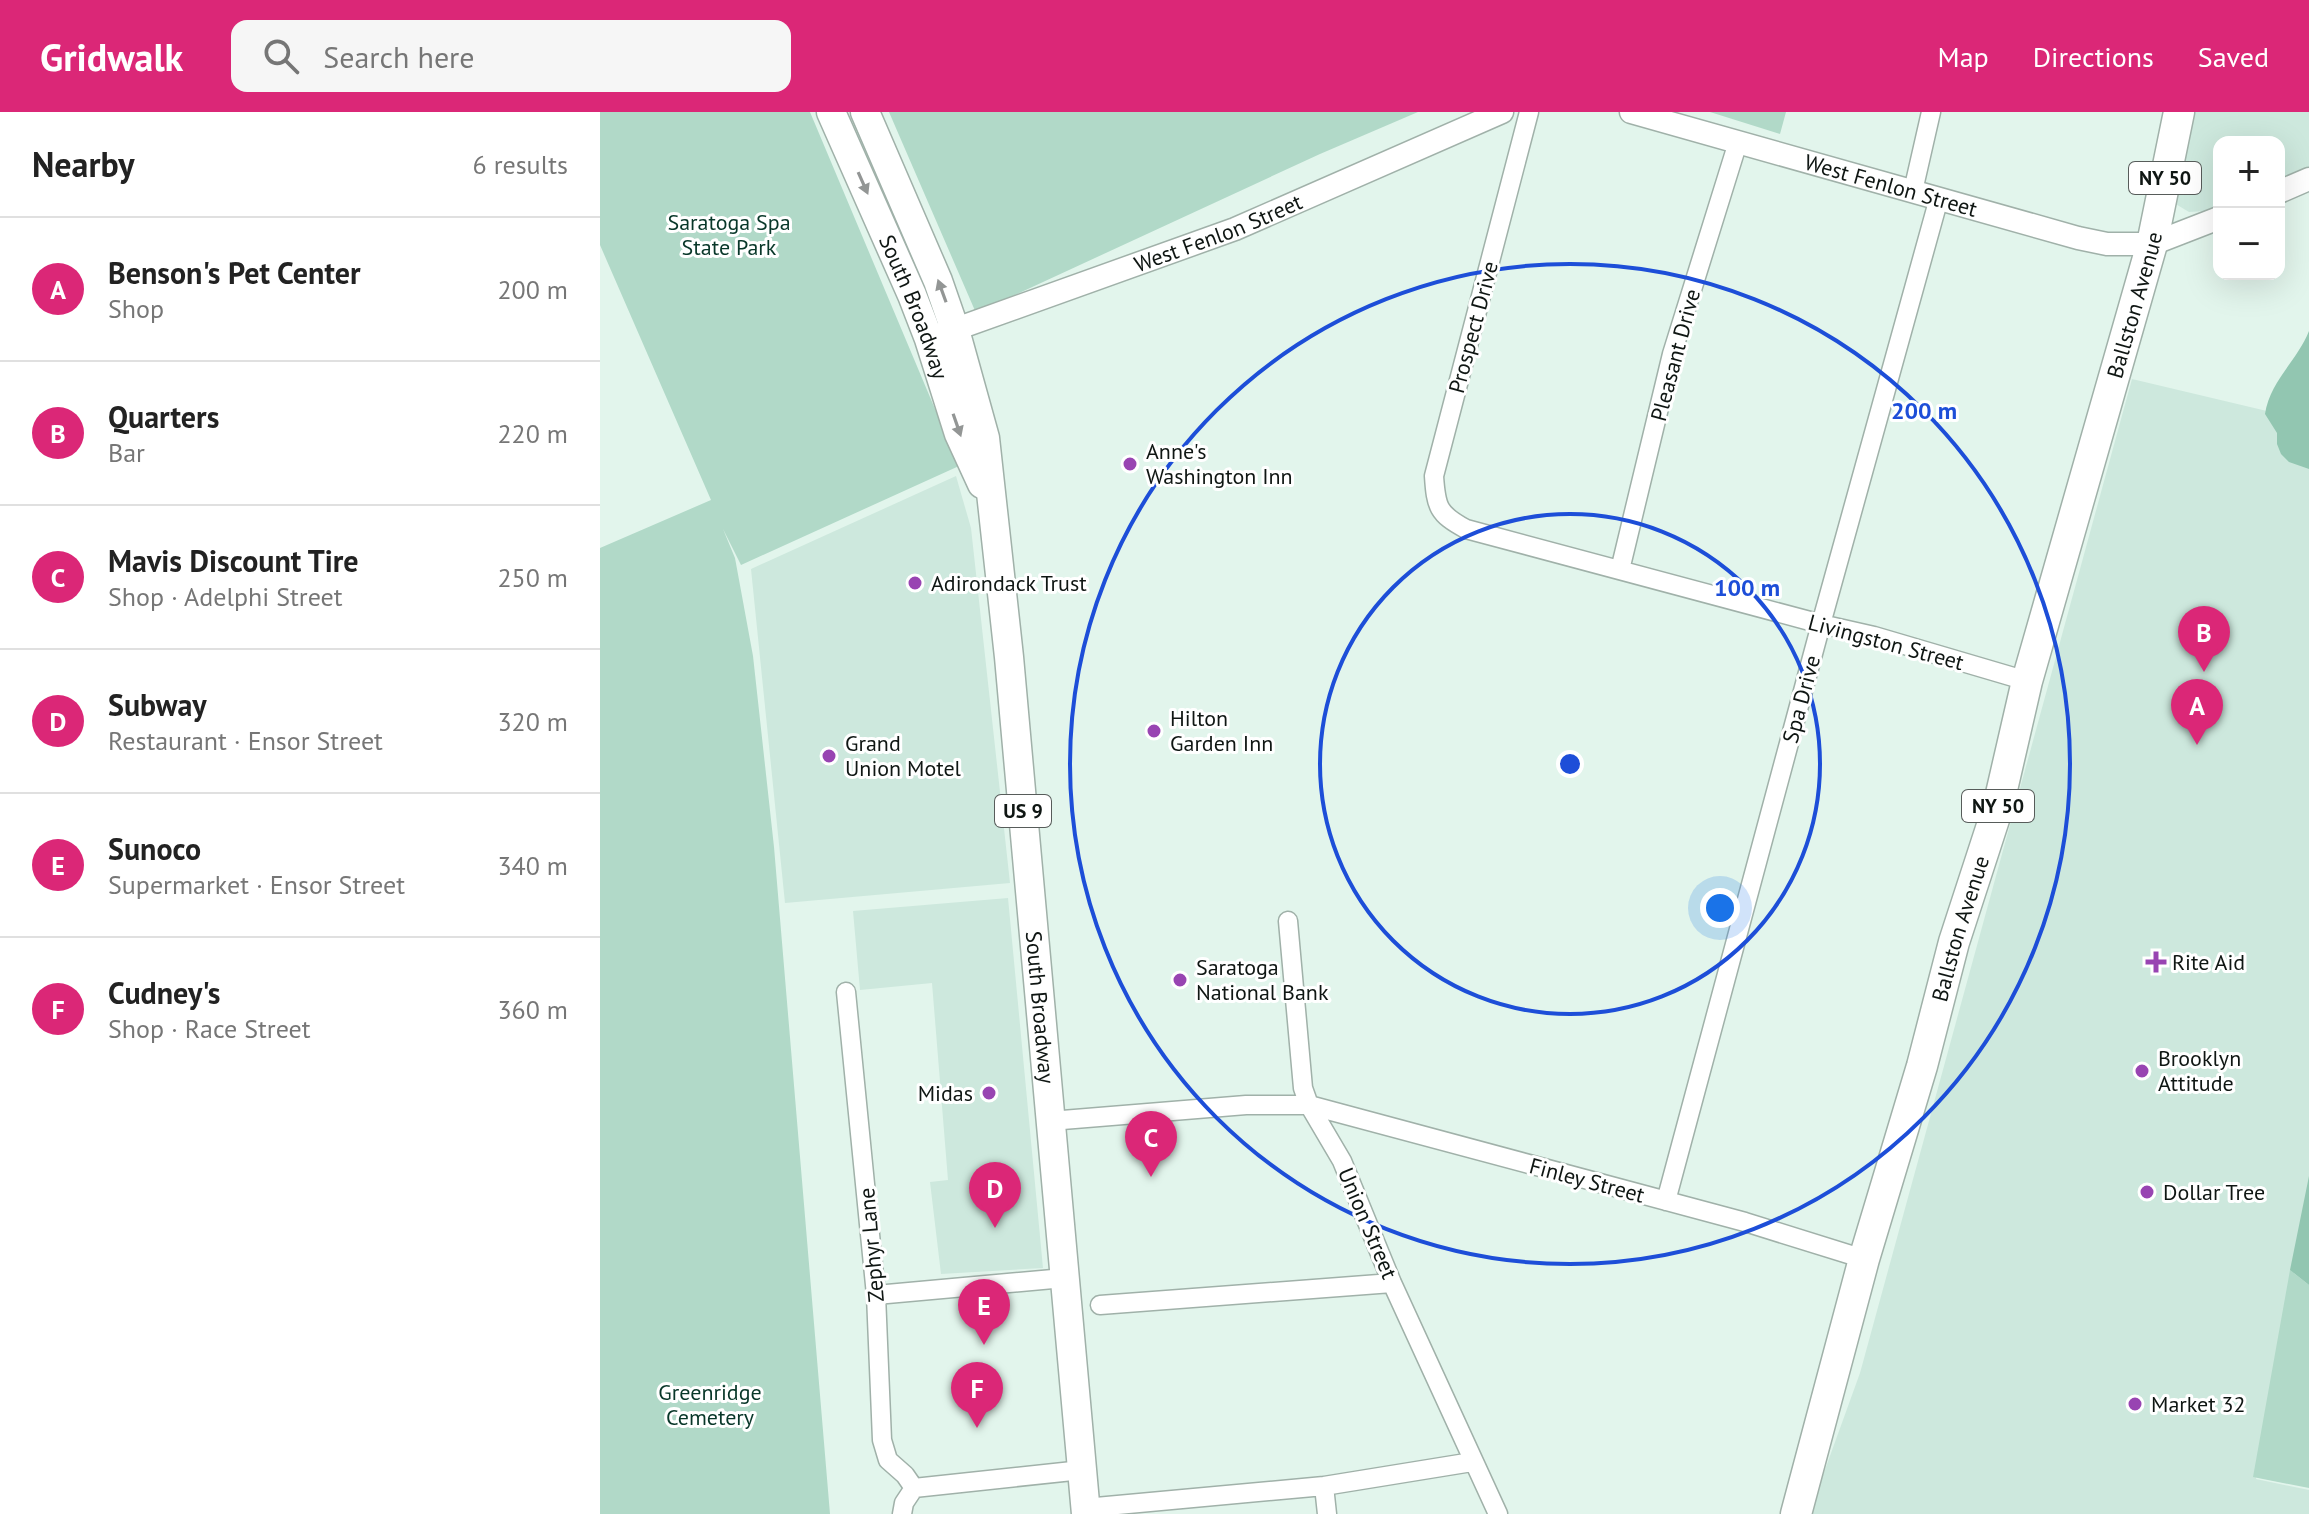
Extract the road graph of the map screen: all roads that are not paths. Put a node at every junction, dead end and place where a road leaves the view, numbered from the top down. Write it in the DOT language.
graph roads {
  1 [pos="831,112"];
  2 [pos="865,112"];
  3 [pos="1502,112"];
  4 [pos="1529,112"];
  5 [pos="1631,112"];
  6 [pos="1931,112"];
  7 [pos="2179,112"];
  8 [pos="1738,142"];
  9 [pos="2309,179"];
  10 [pos="2285,189"];
  11 [pos="1913,191"];
  12 [pos="1939,198"];
  13 [pos="2213,220"];
  14 [pos="2152,244"];
  15 [pos="942,334"];
  16 [pos="1466,529"];
  17 [pos="1620,570"];
  18 [pos="1821,624"];
  19 [pos="2027,681"];
  20 [pos="1288,921"];
  21 [pos="846,992"];
  22 [pos="1309,1105"];
  23 [pos="1050,1121"];
  24 [pos="1666,1201"];
  25 [pos="1864,1259"];
  26 [pos="1064,1278"];
  27 [pos="1392,1283"];
  28 [pos="876,1295"];
  29 [pos="1100,1305"];
  30 [pos="1472,1462"];
  31 [pos="1082,1470"];
  32 [pos="1324,1486"];
  33 [pos="914,1488"];
  34 [pos="1085,1511"];
  35 [pos="902,1514"];
  36 [pos="1327,1514"];
  37 [pos="1498,1514"];
  38 [pos="1796,1514"];
  1 -- 15 [label="main road, South Broadway / US 9, one-way"];
  15 -- 2 [label="main road, South Broadway / US 9, one-way"];
  3 -- 15 [label="street, West Fenlon Street"];
  4 -- 16 [label="street, Prospect Drive"];
  5 -- 8 [label="street, West Fenlon Street"];
  6 -- 11 [label="street"];
  7 -- 14 [label="highway, Ballston Avenue / NY 50"];
  8 -- 11 [label="street, West Fenlon Street"];
  8 -- 17 [label="street, Pleasant Drive"];
  9 -- 10 [label="street"];
  11 -- 12 [label="street, West Fenlon Street"];
  12 -- 14 [label="street, West Fenlon Street"];
  12 -- 18 [label="street, Spa Drive"];
  13 -- 14 [label="street"];
  14 -- 19 [label="highway, Ballston Avenue / NY 50"];
  15 -- 23 [label="main road, South Broadway / US 9"];
  16 -- 17 [label="street, Livingston Street"];
  17 -- 18 [label="street, Livingston Street"];
  18 -- 19 [label="street, Livingston Street"];
  18 -- 24 [label="street, Spa Drive"];
  19 -- 25 [label="highway, Ballston Avenue / NY 50"];
  20 -- 22 [label="street, Union Street"];
  21 -- 28 [label="street, Zephyr Lane"];
  22 -- 23 [label="street, Finley Street"];
  22 -- 24 [label="street, Finley Street"];
  22 -- 27 [label="street, Union Street"];
  23 -- 26 [label="main road, South Broadway / US 9"];
  24 -- 25 [label="street, Finley Street"];
  25 -- 38 [label="highway, Ballston Avenue / NY 50"];
  26 -- 28 [label="street"];
  26 -- 31 [label="main road, South Broadway / US 9"];
  27 -- 29 [label="street"];
  27 -- 30 [label="street, Union Street"];
  28 -- 33 [label="street, Zephyr Lane"];
  30 -- 32 [label="street"];
  30 -- 37 [label="street, Union Street"];
  31 -- 33 [label="street"];
  31 -- 34 [label="main road, South Broadway / US 9"];
  32 -- 34 [label="street"];
  32 -- 36 [label="street"];
  33 -- 35 [label="street"];
}
